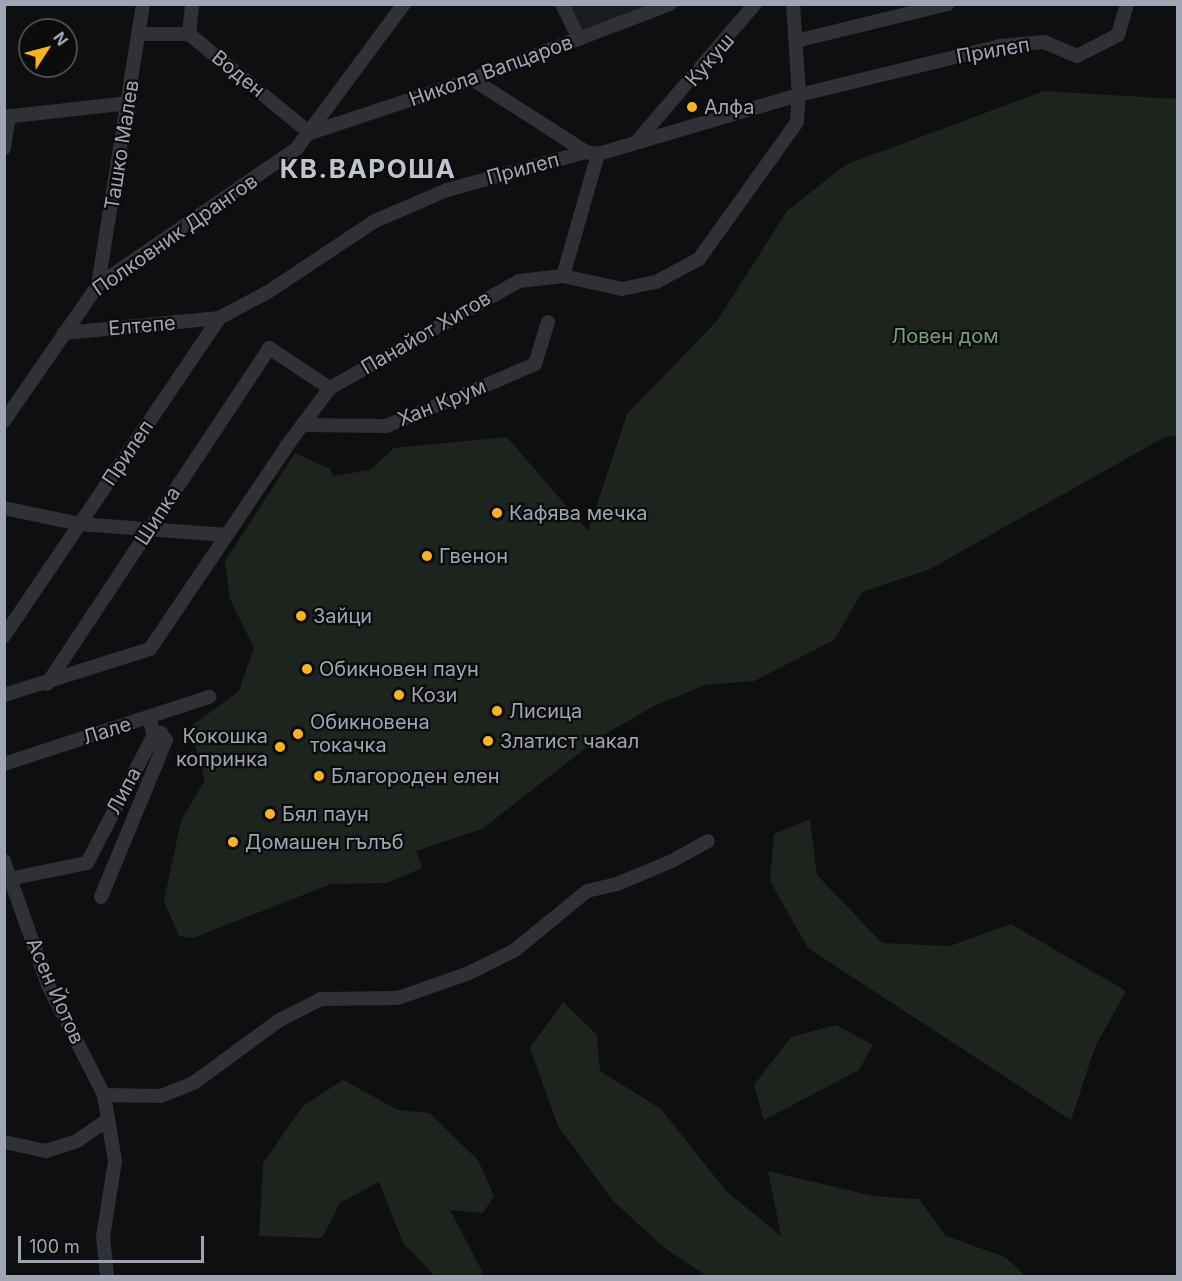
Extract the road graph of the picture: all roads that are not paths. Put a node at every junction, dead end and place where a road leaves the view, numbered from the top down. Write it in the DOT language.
graph roads {
  1 [pos="143,4"];
  2 [pos="192,4"];
  3 [pos="404,4"];
  4 [pos="562,4"];
  5 [pos="670,4"];
  6 [pos="756,4"];
  7 [pos="793,4"];
  8 [pos="948,4"];
  9 [pos="1127,4"];
  10 [pos="140,34"];
  11 [pos="189,34"];
  12 [pos="579,39"];
  13 [pos="796,41"];
  14 [pos="472,79"];
  15 [pos="799,95"];
  16 [pos="129,103"];
  17 [pos="7,116"];
  18 [pos="310,133"];
  19 [pos="638,140"];
  20 [pos="4,148"];
  21 [pos="592,153"];
  22 [pos="563,276"];
  23 [pos="99,285"];
  24 [pos="219,318"];
  25 [pos="548,321"];
  26 [pos="64,333"];
  27 [pos="330,388"];
  28 [pos="4,421"];
  29 [pos="302,425"];
  30 [pos="4,508"];
  31 [pos="80,524"];
  32 [pos="150,529"];
  33 [pos="226,535"];
  34 [pos="4,636"];
  35 [pos="47,684"];
  36 [pos="4,695"];
  37 [pos="210,697"];
  38 [pos="149,717"];
  39 [pos="154,735"];
  40 [pos="4,764"];
  41 [pos="708,841"];
  42 [pos="4,861"];
  43 [pos="7,879"];
  44 [pos="101,897"];
  45 [pos="104,1095"];
  46 [pos="108,1119"];
  47 [pos="4,1142"];
  48 [pos="107,1276"];
  1 -- 10 [label="street, Ташко Малев"];
  2 -- 11 [label="street"];
  3 -- 18 [label="street, Полковник Дрангов"];
  4 -- 12 [label="street"];
  5 -- 12 [label="street, Никола Вапцаров"];
  6 -- 19 [label="street, Кукуш"];
  7 -- 13 [label="street, Панайот Хитов"];
  8 -- 13 [label="street"];
  9 -- 15 [label="street, Прилеп"];
  10 -- 11 [label="street"];
  10 -- 16 [label="street, Ташко Малев"];
  11 -- 18 [label="street, Воден"];
  12 -- 14 [label="street, Никола Вапцаров"];
  13 -- 15 [label="street, Панайот Хитов"];
  14 -- 18 [label="street, Никола Вапцаров"];
  14 -- 21 [label="street"];
  15 -- 19 [label="street, Прилеп"];
  15 -- 22 [label="street, Панайот Хитов"];
  16 -- 17 [label="street"];
  16 -- 23 [label="street, Ташко Малев"];
  17 -- 20 [label="street"];
  18 -- 23 [label="street, Полковник Дрангов"];
  19 -- 21 [label="street, Прилеп"];
  21 -- 22 [label="street"];
  21 -- 24 [label="street, Прилеп"];
  22 -- 27 [label="street, Панайот Хитов"];
  23 -- 26 [label="street, Полковник Дрангов"];
  24 -- 26 [label="street, Елтепе"];
  24 -- 31 [label="street, Прилеп"];
  25 -- 29 [label="street, Хан Крум"];
  26 -- 28 [label="street, Полковник Дрангов"];
  27 -- 29 [label="street, Панайот Хитов"];
  27 -- 32 [label="street, Шипка"];
  29 -- 33 [label="street, Панайот Хитов"];
  30 -- 31 [label="street"];
  31 -- 32 [label="street"];
  31 -- 34 [label="street, Прилеп"];
  32 -- 33 [label="street"];
  32 -- 35 [label="street, Шипка"];
  33 -- 35 [label="street, Панайот Хитов"];
  35 -- 36 [label="street, Панайот Хитов"];
  37 -- 38 [label="street, Лале"];
  38 -- 39 [label="street"];
  38 -- 40 [label="street, Лале"];
  39 -- 43 [label="street, Липа"];
  39 -- 44 [label="street"];
  41 -- 45 [label="street"];
  42 -- 43 [label="street, Асен Йотов"];
  43 -- 45 [label="street, Асен Йотов"];
  45 -- 46 [label="street, Асен Йотов"];
  46 -- 47 [label="street"];
  46 -- 48 [label="street, Асен Йотов"];
}
